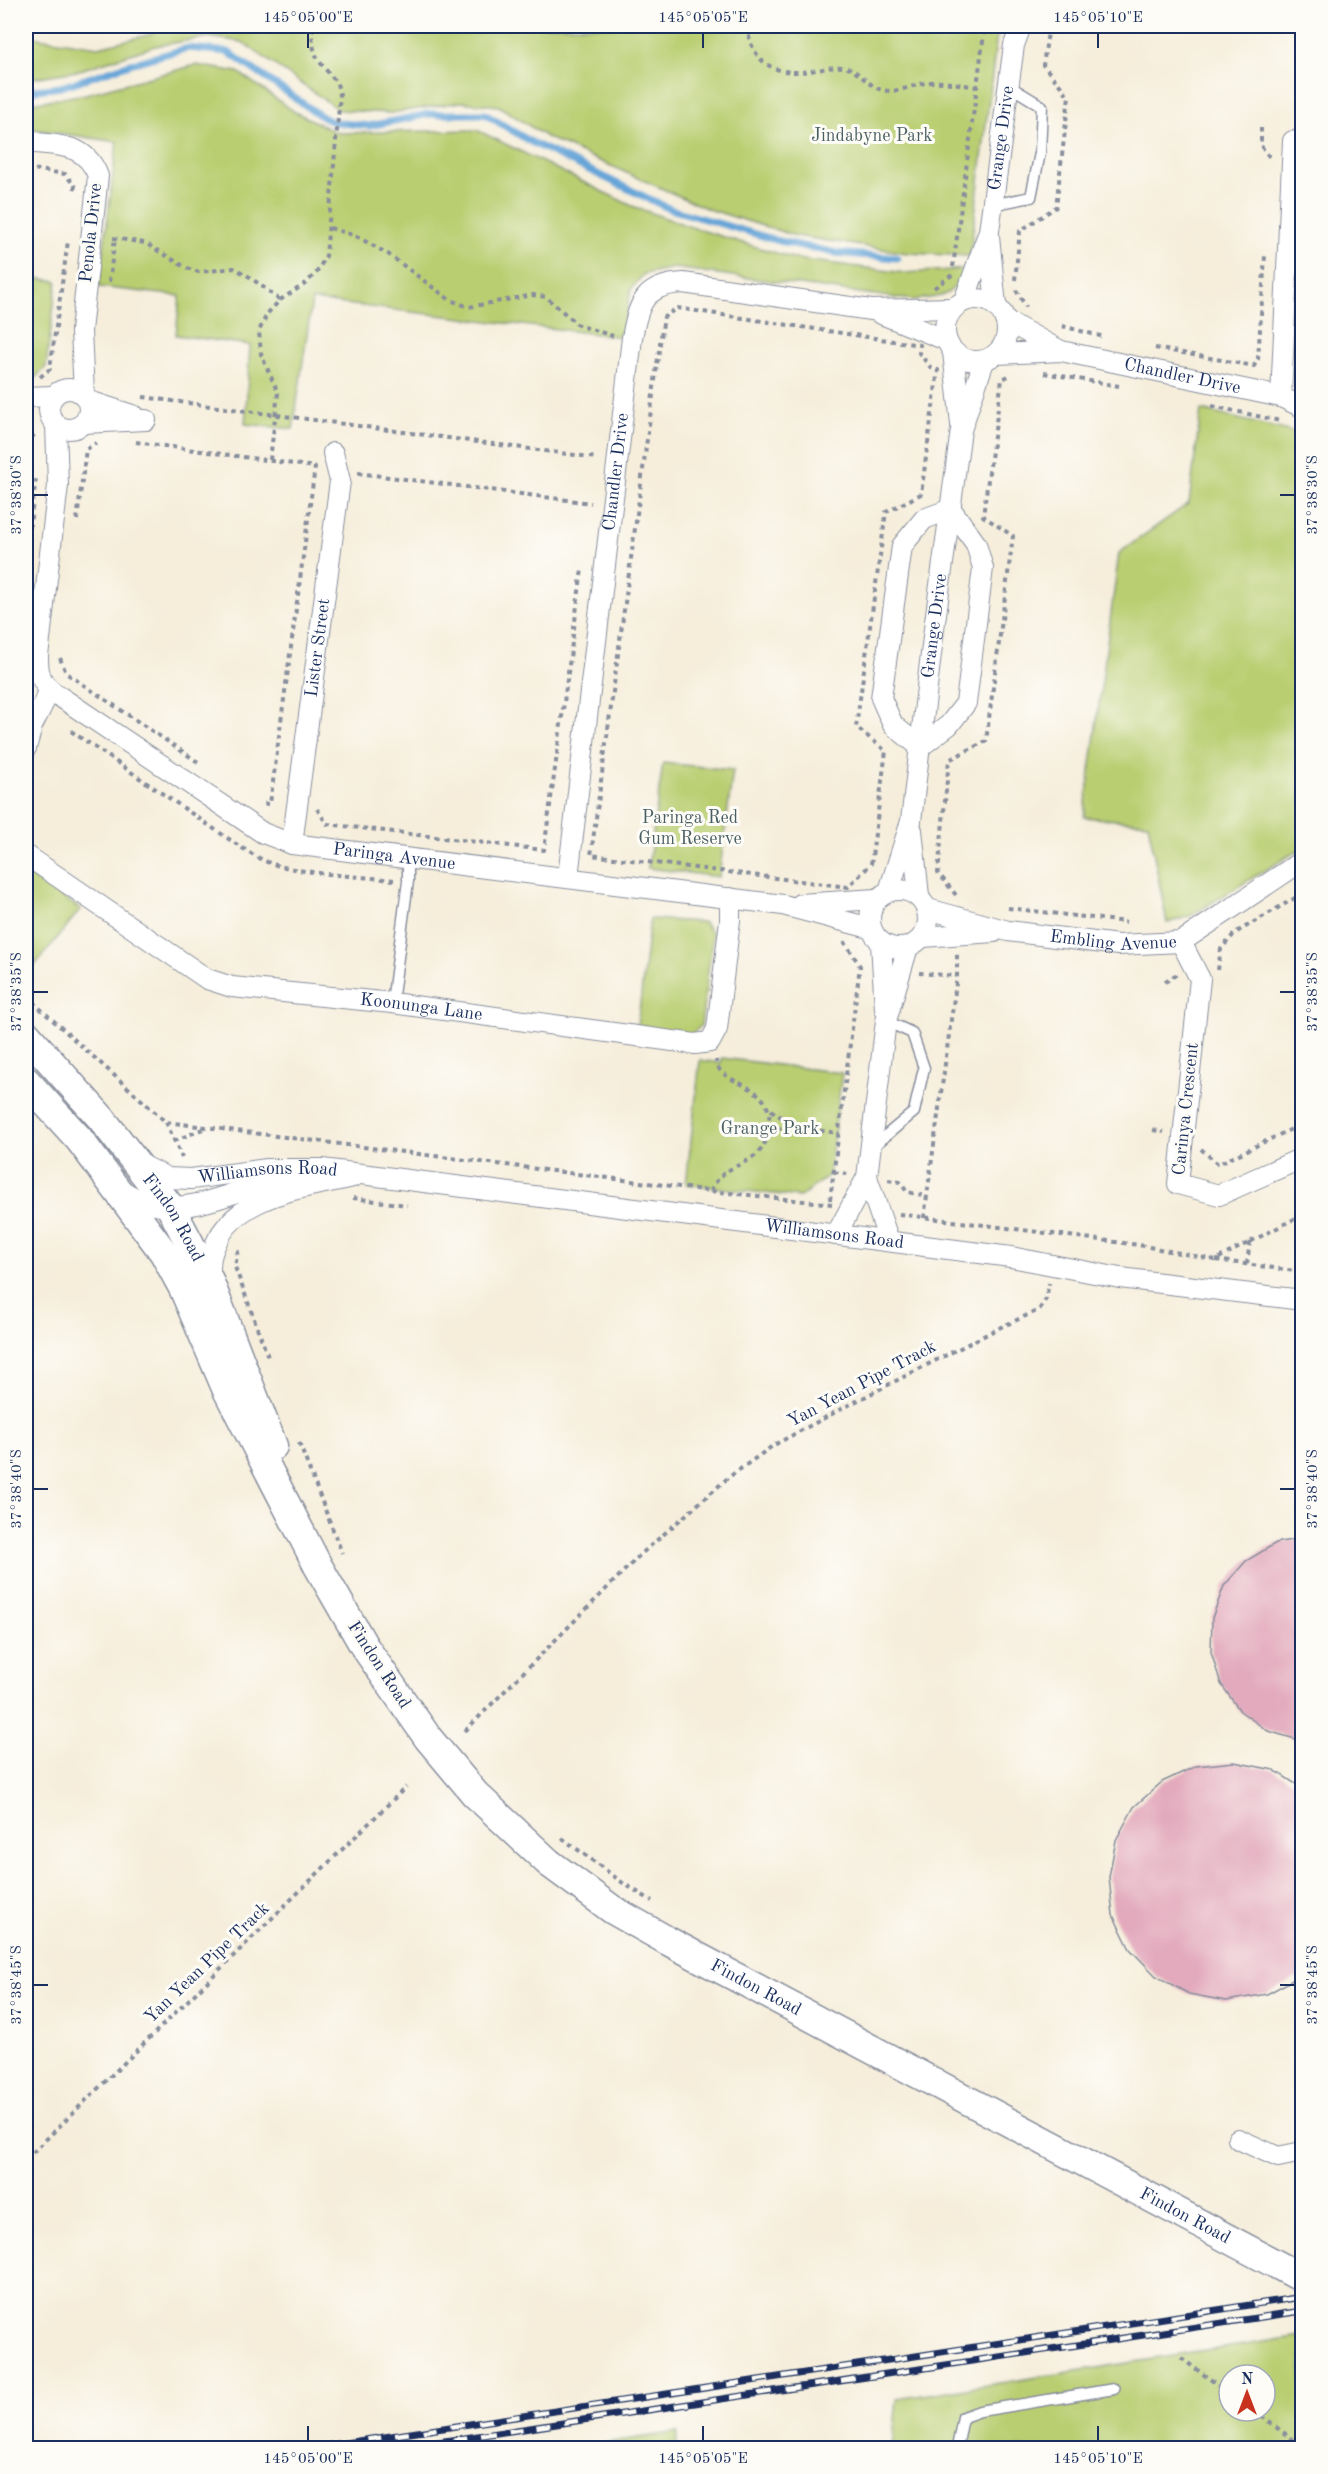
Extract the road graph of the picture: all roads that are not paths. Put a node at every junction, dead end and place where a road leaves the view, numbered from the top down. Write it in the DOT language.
graph roads {
  1 [pos="1013,26"];
  2 [pos="1021,26"];
  3 [pos="1014,45"];
  4 [pos="1009,86"];
  5 [pos="1293,141"];
  6 [pos="26,142"];
  7 [pos="992,205"];
  8 [pos="989,231"];
  9 [pos="958,305"];
  10 [pos="871,310"];
  11 [pos="1001,313"];
  12 [pos="81,331"];
  13 [pos="950,346"];
  14 [pos="1061,351"];
  15 [pos="990,357"];
  16 [pos="30,389"];
  17 [pos="58,393"];
  18 [pos="1281,397"];
  19 [pos="86,398"];
  20 [pos="1302,407"];
  21 [pos="26,409"];
  22 [pos="53,421"];
  23 [pos="80,426"];
  24 [pos="961,430"];
  25 [pos="336,462"];
  26 [pos="58,485"];
  27 [pos="951,509"];
  28 [pos="50,690"];
  29 [pos="920,747"];
  30 [pos="26,748"];
  31 [pos="911,821"];
  32 [pos="292,844"];
  33 [pos="26,855"];
  34 [pos="408,858"];
  35 [pos="1302,861"];
  36 [pos="568,877"];
  37 [pos="882,895"];
  38 [pos="730,898"];
  39 [pos="923,902"];
  40 [pos="783,905"];
  41 [pos="960,926"];
  42 [pos="876,936"];
  43 [pos="916,942"];
  44 [pos="1180,942"];
  45 [pos="392,1003"];
  46 [pos="886,1021"];
  47 [pos="26,1034"];
  48 [pos="26,1080"];
  49 [pos="870,1149"];
  50 [pos="1302,1158"];
  51 [pos="138,1164"];
  52 [pos="365,1175"];
  53 [pos="867,1177"];
  54 [pos="191,1179"];
  55 [pos="113,1184"];
  56 [pos="168,1206"];
  57 [pos="836,1235"];
  58 [pos="889,1241"];
  59 [pos="164,1253"];
  60 [pos="209,1280"];
  61 [pos="1302,1300"];
  62 [pos="332,1564"];
  63 [pos="1238,2139"];
  64 [pos="1302,2152"];
  65 [pos="1302,2278"];
  66 [pos="1114,2389"];
  67 [pos="957,2448"];
  1 -- 3 [label="street, Grange Drive"];
  2 -- 3 [label="street, Grange Drive"];
  3 -- 4 [label="street, Grange Drive"];
  4 -- 7 [label="street, Grange Drive"];
  4 -- 7 [label="lane"];
  5 -- 18 [label="street"];
  6 -- 12 [label="street, Penola Drive"];
  7 -- 8 [label="street, Grange Drive"];
  8 -- 9 [label="street, Grange Drive"];
  8 -- 11 [label="street, Grange Drive"];
  9 -- 10 [label="street, Chandler Drive"];
  9 -- 11 [label="street"];
  9 -- 13 [label="street"];
  10 -- 13 [label="street, Chandler Drive"];
  10 -- 36 [label="street, Chandler Drive"];
  11 -- 14 [label="street, Chandler Drive"];
  11 -- 15 [label="street"];
  12 -- 17 [label="street, Penola Drive"];
  12 -- 19 [label="street, Penola Drive"];
  13 -- 15 [label="street"];
  13 -- 24 [label="street, Grange Drive"];
  14 -- 15 [label="street, Chandler Drive"];
  14 -- 18 [label="street, Chandler Drive"];
  15 -- 24 [label="street, Grange Drive"];
  16 -- 17 [label="street"];
  17 -- 19 [label="street"];
  17 -- 22 [label="street"];
  18 -- 20 [label="street, Chandler Drive"];
  19 -- 23 [label="street"];
  19 -- 23 [label="street"];
  21 -- 22 [label="street"];
  22 -- 23 [label="street"];
  22 -- 26 [label="street"];
  23 -- 26 [label="street"];
  24 -- 27 [label="street, Grange Drive"];
  25 -- 32 [label="street, Lister Street"];
  26 -- 28 [label="street"];
  27 -- 29 [label="street, Grange Drive"];
  27 -- 29 [label="street"];
  27 -- 29 [label="street"];
  28 -- 30 [label="street"];
  28 -- 32 [label="street, Paringa Avenue"];
  29 -- 31 [label="street, Grange Drive"];
  31 -- 37 [label="street, Grange Drive"];
  31 -- 39 [label="street, Grange Drive"];
  32 -- 34 [label="street, Paringa Avenue"];
  33 -- 45 [label="street, Koonunga Lane"];
  34 -- 36 [label="street, Paringa Avenue"];
  34 -- 45 [label="lane"];
  35 -- 44 [label="street, Embling Avenue"];
  36 -- 38 [label="street, Paringa Avenue"];
  37 -- 39 [label="street"];
  37 -- 40 [label="street, Paringa Avenue"];
  37 -- 42 [label="street"];
  38 -- 40 [label="street, Paringa Avenue"];
  38 -- 45 [label="street, Koonunga Lane"];
  39 -- 41 [label="street, Embling Avenue"];
  39 -- 43 [label="street"];
  40 -- 42 [label="street, Paringa Avenue"];
  41 -- 43 [label="street, Embling Avenue"];
  41 -- 44 [label="street, Embling Avenue"];
  42 -- 43 [label="street"];
  42 -- 46 [label="street"];
  43 -- 46 [label="street"];
  44 -- 50 [label="street, Carinya Crescent"];
  46 -- 49 [label="street"];
  46 -- 49 [label="lane"];
  47 -- 51 [label="street, Findon Road"];
  48 -- 55 [label="street, Findon Road"];
  49 -- 53 [label="street"];
  51 -- 54 [label="street, Williamsons Road"];
  51 -- 56 [label="street, Findon Road"];
  52 -- 54 [label="street, Williamsons Road"];
  52 -- 56 [label="street, Williamsons Road"];
  52 -- 57 [label="street, Williamsons Road"];
  52 -- 60 [label="street"];
  53 -- 57 [label="street"];
  53 -- 58 [label="street"];
  54 -- 56 [label="street"];
  55 -- 56 [label="street"];
  55 -- 59 [label="street, Findon Road"];
  56 -- 59 [label="street"];
  56 -- 60 [label="street, Findon Road"];
  57 -- 58 [label="street, Williamsons Road"];
  58 -- 61 [label="street, Williamsons Road"];
  59 -- 62 [label="street, Findon Road"];
  60 -- 62 [label="street, Findon Road"];
  62 -- 65 [label="street, Findon Road, bridge"];
  63 -- 64 [label="street"];
  66 -- 67 [label="lane"];
}
